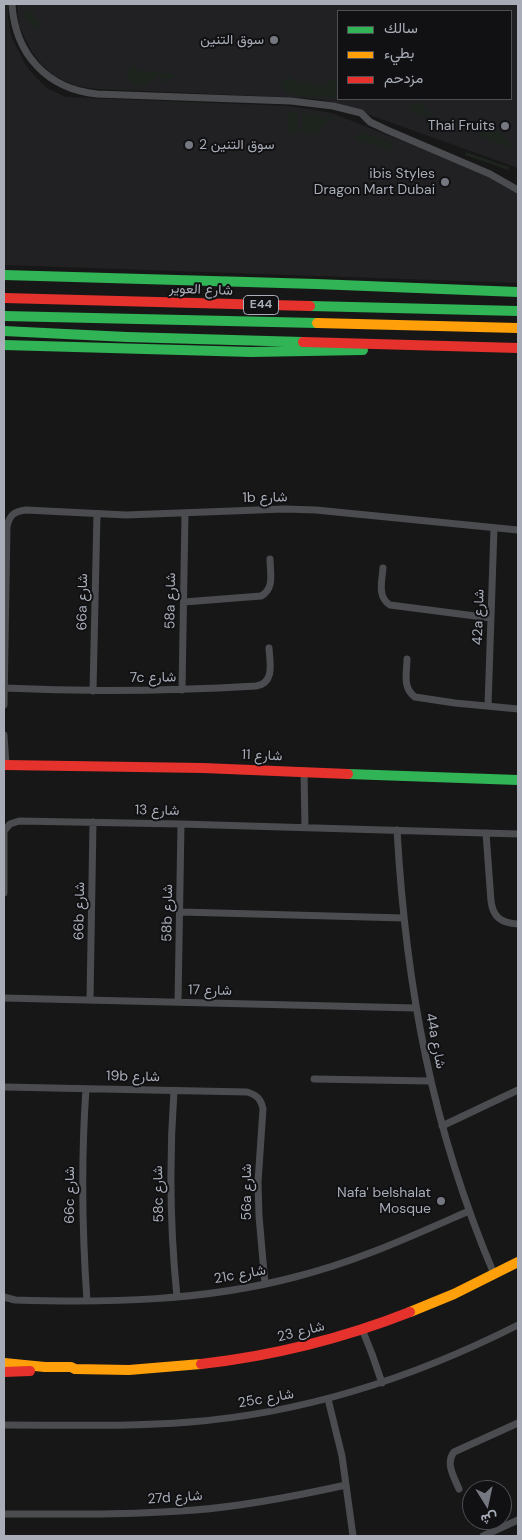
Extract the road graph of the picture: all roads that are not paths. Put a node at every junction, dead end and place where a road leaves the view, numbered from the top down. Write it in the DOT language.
graph roads {
  1 [pos="12,4"];
  2 [pos="518,190"];
  3 [pos="4,275"];
  4 [pos="518,291"];
  5 [pos="4,298"];
  6 [pos="518,312"];
  7 [pos="4,316"];
  8 [pos="518,328"];
  9 [pos="4,331"];
  10 [pos="4,345"];
  11 [pos="449,347"];
  12 [pos="518,348"];
  13 [pos="97,514"];
  14 [pos="185,514"];
  15 [pos="494,528"];
  16 [pos="518,530"];
  17 [pos="270,559"];
  18 [pos="383,568"];
  19 [pos="184,602"];
  20 [pos="491,618"];
  21 [pos="269,648"];
  22 [pos="407,659"];
  23 [pos="4,688"];
  24 [pos="182,690"];
  25 [pos="93,691"];
  26 [pos="4,704"];
  27 [pos="488,706"];
  28 [pos="518,708"];
  29 [pos="4,734"];
  30 [pos="5,765"];
  31 [pos="306,771"];
  32 [pos="518,780"];
  33 [pos="93,822"];
  34 [pos="181,824"];
  35 [pos="305,827"];
  36 [pos="397,830"];
  37 [pos="486,833"];
  38 [pos="518,834"];
  39 [pos="4,893"];
  40 [pos="181,912"];
  41 [pos="404,918"];
  42 [pos="518,924"];
  43 [pos="4,998"];
  44 [pos="90,1000"];
  45 [pos="178,1002"];
  46 [pos="415,1008"];
  47 [pos="314,1079"];
  48 [pos="430,1081"];
  49 [pos="4,1086"];
  50 [pos="86,1088"];
  51 [pos="518,1090"];
  52 [pos="174,1091"];
  53 [pos="260,1099"];
  54 [pos="442,1126"];
  55 [pos="469,1211"];
  56 [pos="518,1262"];
  57 [pos="496,1273"];
  58 [pos="265,1284"];
  59 [pos="4,1297"];
  60 [pos="177,1297"];
  61 [pos="87,1301"];
  62 [pos="518,1325"];
  63 [pos="364,1328"];
  64 [pos="4,1362"];
  65 [pos="75,1369"];
  66 [pos="6,1373"];
  67 [pos="382,1383"];
  68 [pos="328,1399"];
  69 [pos="518,1423"];
  70 [pos="4,1425"];
  71 [pos="346,1485"];
  72 [pos="459,1488"];
  73 [pos="4,1514"];
  74 [pos="518,1520"];
  75 [pos="353,1536"];
  76 [pos="483,1536"];
  1 -- 2 [label="street"];
  3 -- 4 [label="main road"];
  5 -- 6 [label="main road, شارع العوير / E44"];
  7 -- 8 [label="main road, E44"];
  9 -- 11 [label="main road"];
  10 -- 11 [label="main road"];
  11 -- 12 [label="main road"];
  13 -- 14 [label="street, 1b شارع"];
  13 -- 23 [label="street, 1b شارع"];
  13 -- 25 [label="street, 66a شارع"];
  14 -- 15 [label="street, 1b شارع"];
  14 -- 19 [label="street, 58a شارع"];
  15 -- 16 [label="street, 1b شارع"];
  15 -- 20 [label="street, 42a شارع"];
  17 -- 19 [label="street"];
  18 -- 20 [label="street"];
  19 -- 24 [label="street, 58a شارع"];
  20 -- 27 [label="street, 42a شارع"];
  21 -- 24 [label="street, 7c شارع"];
  22 -- 27 [label="street"];
  23 -- 25 [label="street, 7c شارع"];
  23 -- 26 [label="street"];
  24 -- 25 [label="street, 7c شارع"];
  27 -- 28 [label="street"];
  29 -- 30 [label="street"];
  30 -- 31 [label="main road, شارع 11"];
  31 -- 32 [label="main road, شارع 11"];
  31 -- 35 [label="street"];
  33 -- 34 [label="street, شارع 13"];
  33 -- 39 [label="street, شارع 13"];
  33 -- 44 [label="street, 66b شارع"];
  34 -- 35 [label="street, شارع 13"];
  34 -- 40 [label="street, 58b شارع"];
  35 -- 36 [label="street, شارع 13"];
  36 -- 37 [label="street, شارع 13"];
  36 -- 41 [label="street, 44a شارع"];
  37 -- 38 [label="street, شارع 13"];
  37 -- 42 [label="street"];
  40 -- 41 [label="street"];
  40 -- 45 [label="street, 58b شارع"];
  41 -- 46 [label="street, 44a شارع"];
  43 -- 44 [label="street, شارع 17"];
  44 -- 45 [label="street, شارع 17"];
  45 -- 46 [label="street, شارع 17"];
  46 -- 48 [label="street, 44a شارع"];
  47 -- 48 [label="street"];
  48 -- 54 [label="street, 44a شارع"];
  49 -- 50 [label="street, 19b شارع"];
  50 -- 52 [label="street, 19b شارع"];
  50 -- 61 [label="street, 66c شارع"];
  51 -- 54 [label="street"];
  52 -- 53 [label="street, 19b شارع"];
  52 -- 60 [label="street, 58c شارع"];
  53 -- 58 [label="street, 56a شارع"];
  54 -- 55 [label="street, 44a شارع"];
  55 -- 57 [label="street, 44a شارع"];
  55 -- 58 [label="street, 21c شارع"];
  56 -- 57 [label="main road, شارع 23"];
  57 -- 63 [label="main road, شارع 23"];
  58 -- 60 [label="street, 21c شارع"];
  59 -- 61 [label="street, 21c شارع"];
  60 -- 61 [label="street, 21c شارع"];
  62 -- 67 [label="street, 25c شارع"];
  63 -- 65 [label="main road, شارع 23"];
  63 -- 67 [label="street"];
  64 -- 65 [label="main road, شارع 23"];
  65 -- 66 [label="main road, شارع 23"];
  67 -- 68 [label="street, 25c شارع"];
  68 -- 70 [label="street, 25c شارع"];
  68 -- 71 [label="street"];
  69 -- 72 [label="street"];
  71 -- 73 [label="street, 27d شارع"];
  71 -- 75 [label="street"];
  74 -- 76 [label="street"];
}
